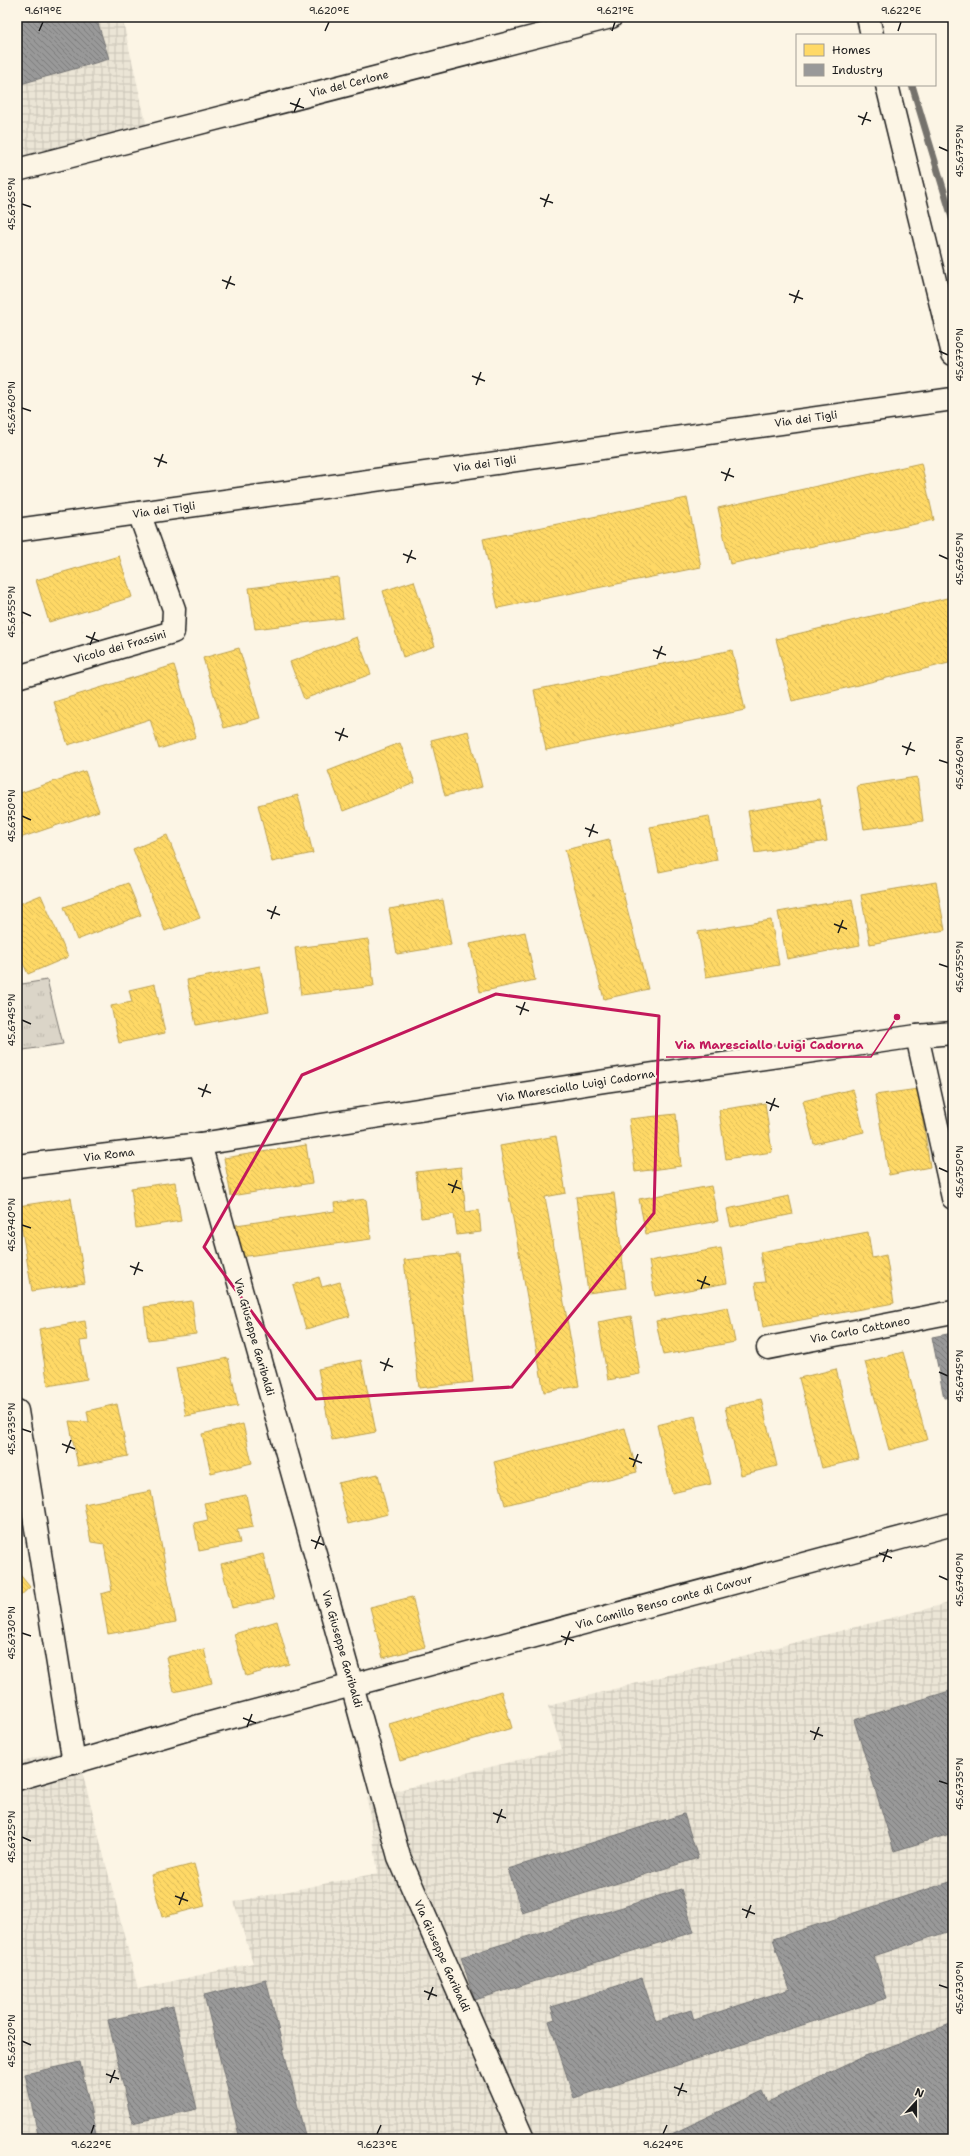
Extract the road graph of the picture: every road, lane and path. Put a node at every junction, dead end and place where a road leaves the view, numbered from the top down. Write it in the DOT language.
graph roads {
  1 [pos="611,17"];
  2 [pos="868,17"];
  3 [pos="882,17"];
  4 [pos="872,34"];
  5 [pos="879,34"];
  6 [pos="887,86"];
  7 [pos="17,170"];
  8 [pos="953,354"];
  9 [pos="953,399"];
  10 [pos="139,513"];
  11 [pos="17,530"];
  12 [pos="17,677"];
  13 [pos="953,1033"];
  14 [pos="917,1036"];
  15 [pos="200,1144"];
  16 [pos="17,1166"];
  17 [pos="953,1198"];
  18 [pos="953,1312"];
  19 [pos="768,1348"];
  20 [pos="17,1411"];
  21 [pos="953,1524"];
  22 [pos="352,1685"];
  23 [pos="74,1763"];
  24 [pos="17,1779"];
  25 [pos="524,2139"];
  1 -- 7 [label="street, Via del Cerlone"];
  2 -- 4 [label="street"];
  3 -- 5 [label="street"];
  6 -- 8 [label="street"];
  9 -- 10 [label="street, Via dei Tigli"];
  10 -- 11 [label="street, Via dei Tigli"];
  10 -- 12 [label="street, Vicolo dei Frassini"];
  13 -- 14 [label="street, Via Maresciallo Luigi Cadorna"];
  14 -- 15 [label="street, Via Maresciallo Luigi Cadorna"];
  14 -- 17 [label="street"];
  15 -- 16 [label="street, Via Roma"];
  15 -- 22 [label="street, Via Giuseppe Garibaldi"];
  18 -- 19 [label="street, Via Carlo Cattaneo"];
  20 -- 23 [label="street"];
  21 -- 22 [label="street, Via Camillo Benso conte di Cavour"];
  22 -- 23 [label="street, Via Camillo Benso conte di Cavour"];
  22 -- 25 [label="street, Via Giuseppe Garibaldi"];
  23 -- 24 [label="street, Via Camillo Benso conte di Cavour"];
}
